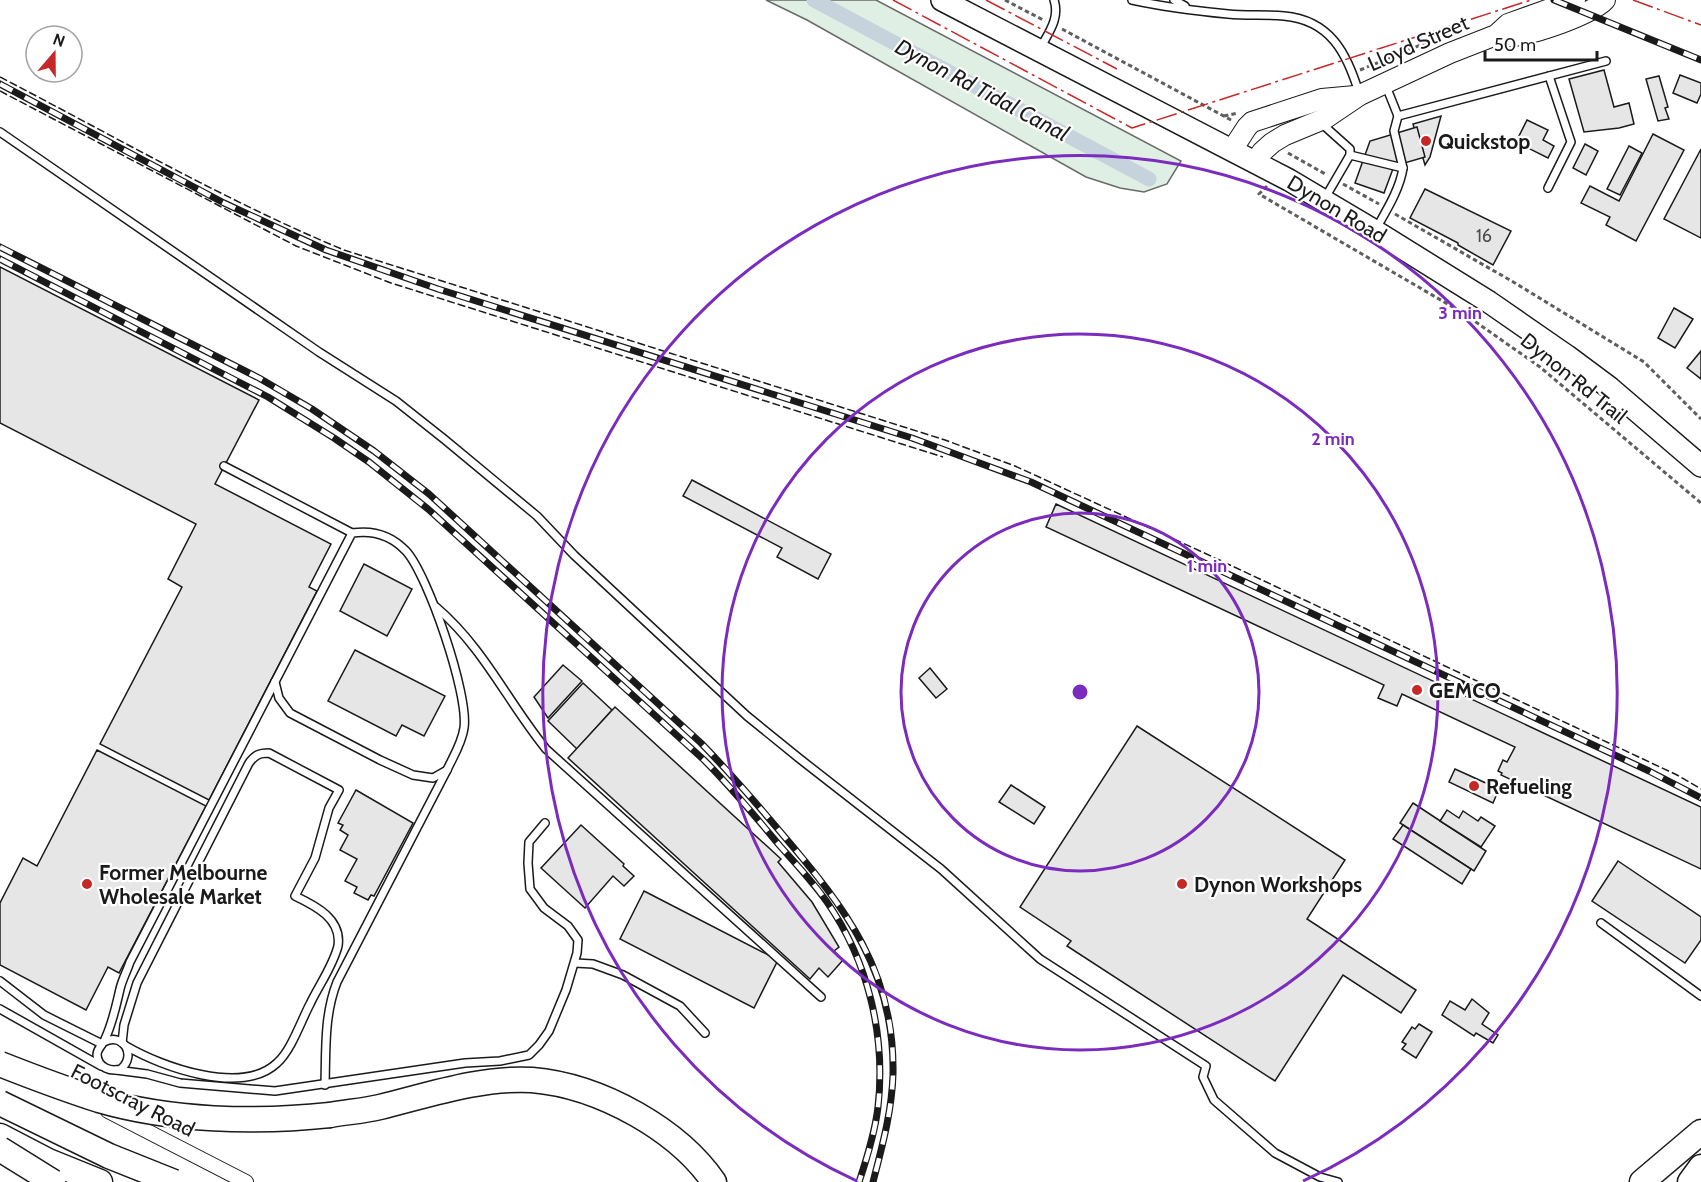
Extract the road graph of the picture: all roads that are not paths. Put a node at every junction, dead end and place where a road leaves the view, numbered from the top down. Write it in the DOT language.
graph roads {
  1 [pos="942,0"];
  2 [pos="1054,0"];
  3 [pos="1132,0"];
  4 [pos="1174,0"];
  5 [pos="1575,0"];
  6 [pos="1605,0"];
  7 [pos="1192,9"];
  8 [pos="1496,35"];
  9 [pos="1039,51"];
  10 [pos="1606,61"];
  11 [pos="1549,76"];
  12 [pos="1386,83"];
  13 [pos="1360,95"];
  14 [pos="1398,116"];
  15 [pos="1319,121"];
  16 [pos="0,132"];
  17 [pos="1232,150"];
  18 [pos="1350,155"];
  19 [pos="1255,162"];
  20 [pos="1402,168"];
  21 [pos="1548,188"];
  22 [pos="1324,200"];
  23 [pos="1375,231"];
  24 [pos="224,466"];
  25 [pos="1701,466"];
  26 [pos="352,533"];
  27 [pos="434,605"];
  28 [pos="275,682"];
  29 [pos="447,770"];
  30 [pos="545,823"];
  31 [pos="1601,923"];
  32 [pos="575,963"];
  33 [pos="0,981"];
  34 [pos="1701,996"];
  35 [pos="821,997"];
  36 [pos="0,1009"];
  37 [pos="705,1033"];
  38 [pos="103,1043"];
  39 [pos="124,1044"];
  40 [pos="0,1054"];
  41 [pos="0,1064"];
  42 [pos="105,1069"];
  43 [pos="116,1070"];
  44 [pos="325,1085"];
  45 [pos="0,1103"];
  46 [pos="1701,1132"];
  47 [pos="0,1137"];
  48 [pos="0,1149"];
  49 [pos="1701,1167"];
  50 [pos="53,1182"];
  51 [pos="100,1182"];
  52 [pos="174,1182"];
  53 [pos="246,1182"];
  54 [pos="714,1182"];
  55 [pos="1338,1182"];
  56 [pos="1642,1182"];
  57 [pos="1690,1182"];
  1 -- 9 [label="main road, Dynon Road"];
  2 -- 9 [label="lane"];
  3 -- 7 [label="lane"];
  4 -- 7 [label="lane"];
  5 -- 8 [label="street, Lloyd Street"];
  6 -- 8 [label="street, Lloyd Street"];
  7 -- 13 [label="lane"];
  8 -- 12 [label="street, Lloyd Street"];
  9 -- 17 [label="main road, Dynon Road"];
  10 -- 11 [label="lane"];
  11 -- 14 [label="lane"];
  11 -- 21 [label="lane"];
  12 -- 13 [label="street, Lloyd Street"];
  12 -- 14 [label="lane"];
  13 -- 15 [label="street, Lloyd Street"];
  13 -- 17 [label="street, Lloyd Street"];
  14 -- 20 [label="lane"];
  15 -- 18 [label="lane"];
  15 -- 19 [label="street, Lloyd Street"];
  16 -- 55 [label="lane"];
  17 -- 19 [label="main road, Dynon Road"];
  18 -- 20 [label="lane"];
  18 -- 22 [label="lane"];
  19 -- 22 [label="main road, Dynon Road"];
  20 -- 23 [label="lane"];
  22 -- 23 [label="main road, Dynon Road"];
  23 -- 25 [label="main road, Dynon Road"];
  24 -- 26 [label="lane"];
  26 -- 27 [label="lane"];
  26 -- 28 [label="lane"];
  27 -- 29 [label="lane"];
  27 -- 35 [label="lane"];
  28 -- 29 [label="lane"];
  28 -- 38 [label="lane"];
  29 -- 44 [label="lane"];
  30 -- 32 [label="lane"];
  31 -- 34 [label="lane"];
  32 -- 37 [label="lane"];
  32 -- 44 [label="lane"];
  33 -- 38 [label="lane"];
  36 -- 42 [label="lane"];
  38 -- 39 [label="lane"];
  38 -- 42 [label="lane"];
  39 -- 39 [label="lane"];
  39 -- 43 [label="lane"];
  40 -- 53 [label="street, Footscray Road"];
  41 -- 54 [label="highway, bridge"];
  42 -- 43 [label="lane"];
  43 -- 44 [label="lane"];
  45 -- 52 [label="highway, bridge"];
  46 -- 56 [label="highway"];
  47 -- 51 [label="highway"];
  48 -- 50 [label="highway, bridge"];
  49 -- 57 [label="highway"];
}
